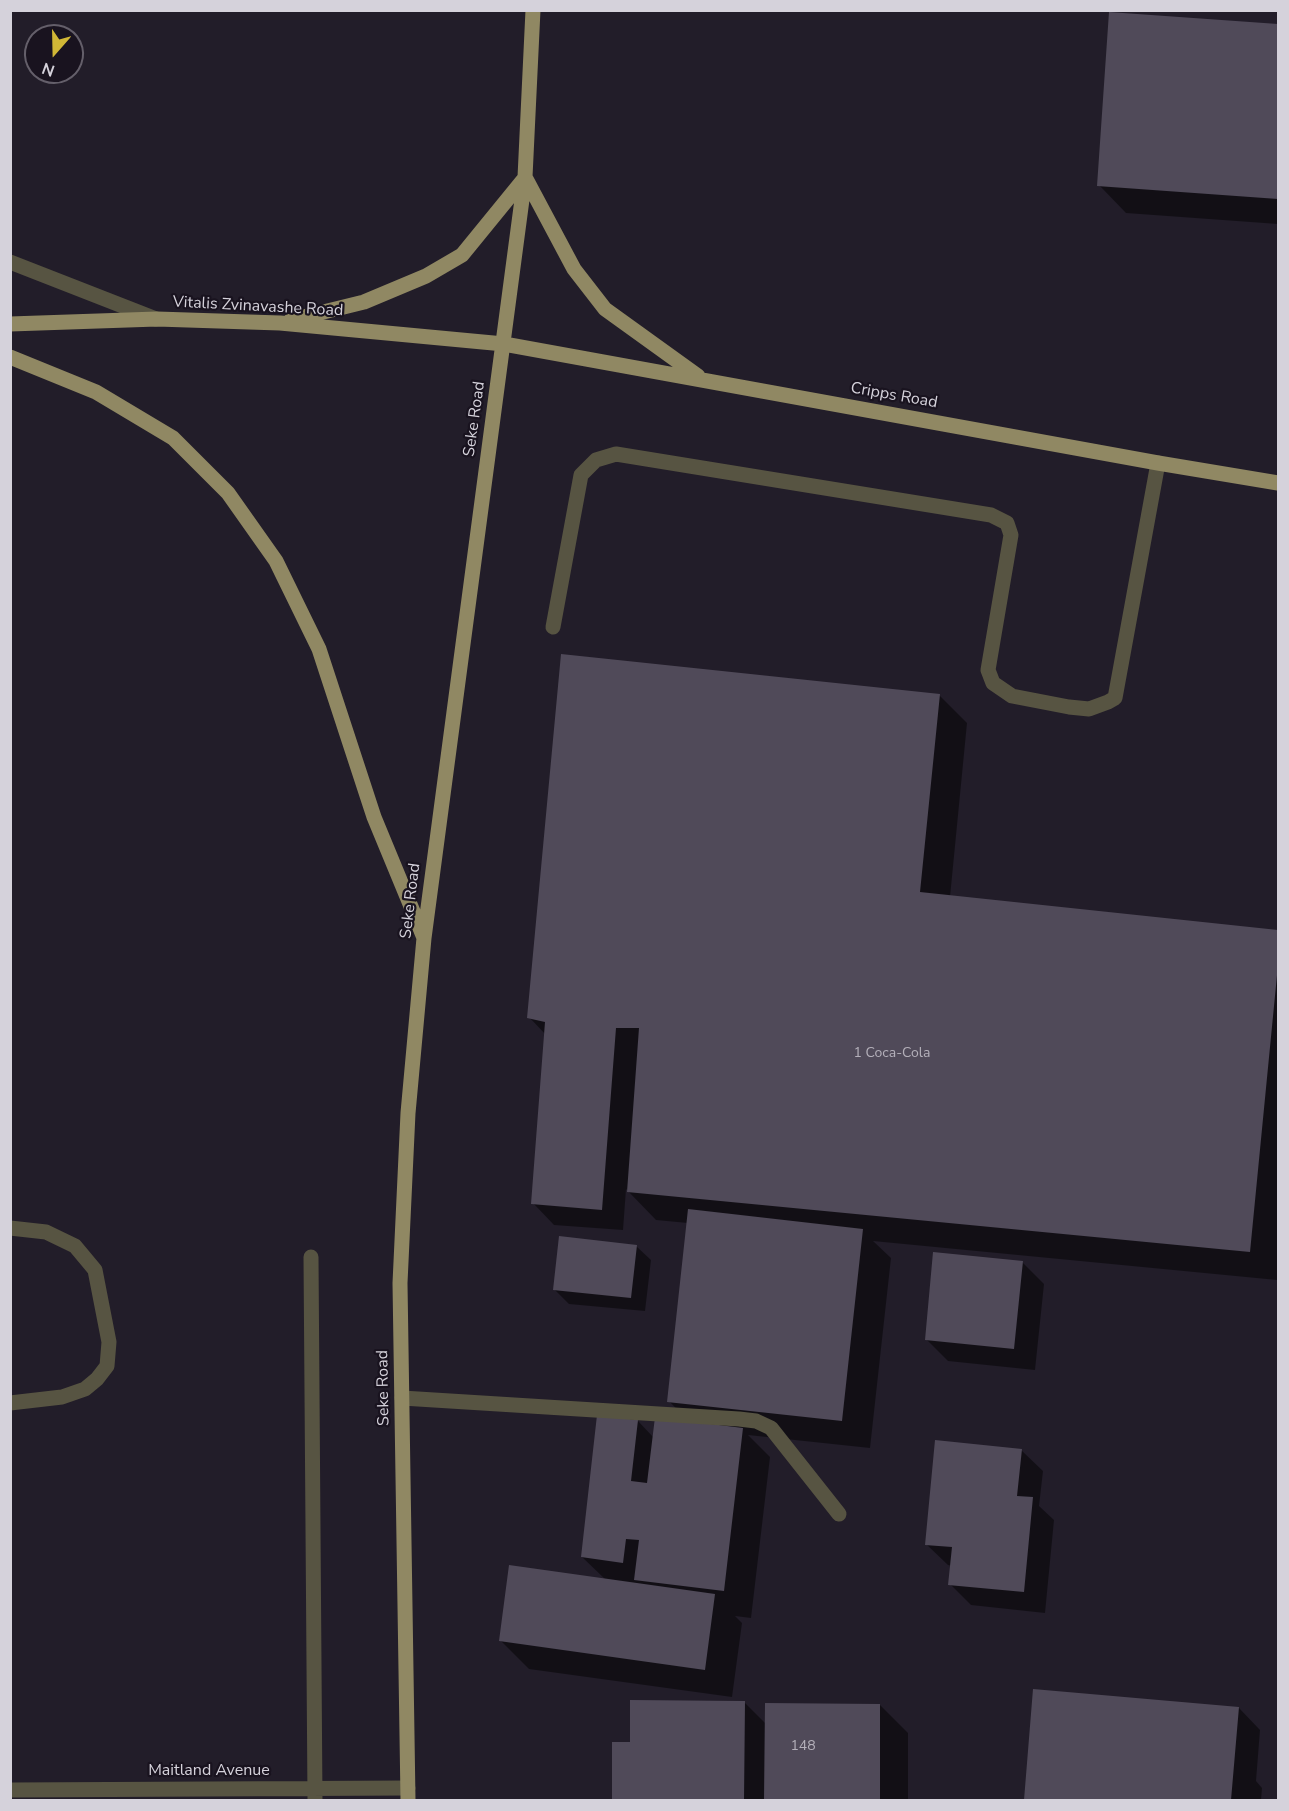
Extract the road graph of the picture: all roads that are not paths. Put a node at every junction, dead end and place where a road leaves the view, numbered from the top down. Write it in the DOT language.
graph roads {
  1 [pos="533,10"];
  2 [pos="525,177"];
  3 [pos="10,262"];
  4 [pos="157,319"];
  5 [pos="280,323"];
  6 [pos="10,324"];
  7 [pos="504,344"];
  8 [pos="10,357"];
  9 [pos="703,379"];
  10 [pos="1158,463"];
  11 [pos="1278,483"];
  12 [pos="553,627"];
  13 [pos="424,939"];
  14 [pos="10,1228"];
  15 [pos="311,1257"];
  16 [pos="402,1398"];
  17 [pos="10,1403"];
  18 [pos="839,1514"];
  19 [pos="10,1790"];
  20 [pos="408,1794"];
  21 [pos="315,1795"];
  1 -- 2 [label="main road, Seke Road"];
  2 -- 5 [label="main road"];
  2 -- 7 [label="main road, Seke Road"];
  2 -- 9 [label="main road"];
  3 -- 4 [label="street"];
  4 -- 5 [label="main road, Vitalis Zvinavashe Road"];
  4 -- 6 [label="main road, Vitalis Zvinavashe Road"];
  5 -- 7 [label="main road, Vitalis Zvinavashe Road"];
  7 -- 9 [label="main road, Cripps Road"];
  7 -- 13 [label="main road, Seke Road"];
  8 -- 13 [label="main road"];
  9 -- 10 [label="main road, Cripps Road"];
  10 -- 11 [label="main road, Cripps Road"];
  10 -- 12 [label="street"];
  13 -- 16 [label="main road, Seke Road"];
  14 -- 17 [label="street"];
  15 -- 21 [label="street"];
  16 -- 18 [label="street"];
  16 -- 20 [label="main road, Seke Road"];
  19 -- 21 [label="street, Maitland Avenue"];
  20 -- 21 [label="street, Maitland Avenue"];
}
